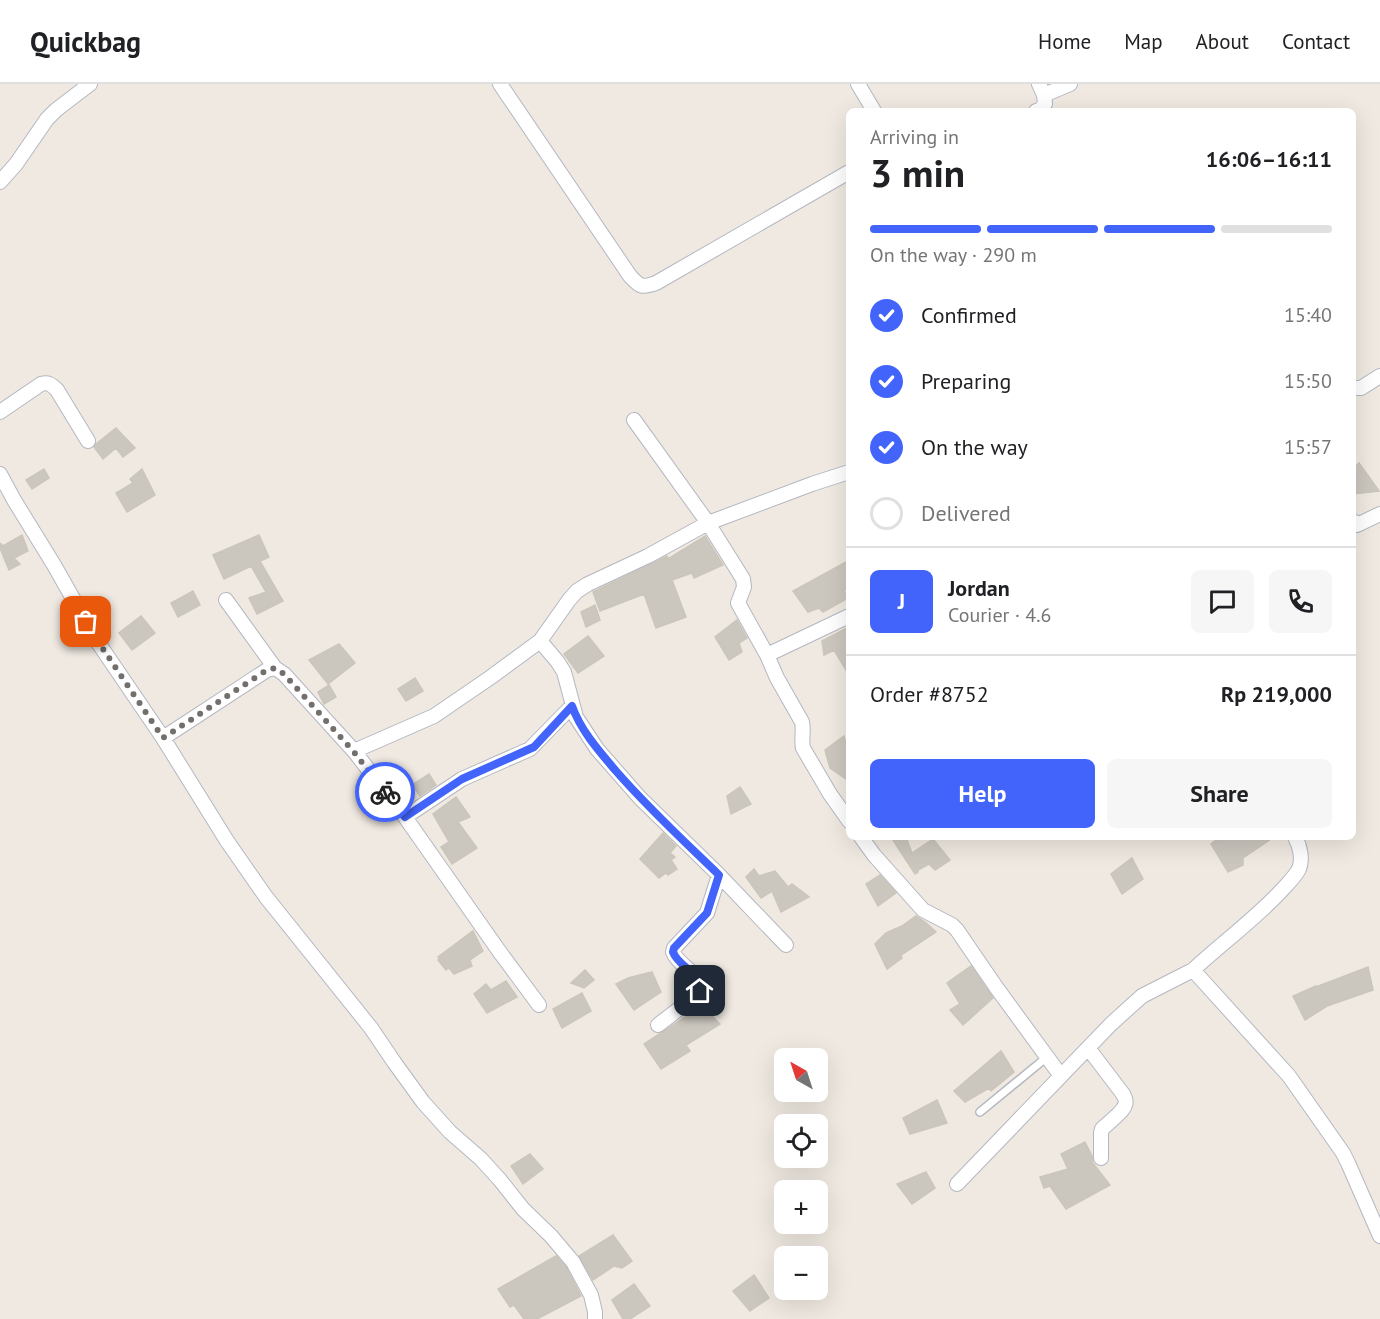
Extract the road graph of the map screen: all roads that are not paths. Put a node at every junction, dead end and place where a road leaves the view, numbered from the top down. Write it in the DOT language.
graph roads {
  1 [pos="90,84"];
  2 [pos="500,84"];
  3 [pos="858,84"];
  4 [pos="1070,84"];
  5 [pos="1041,89"];
  6 [pos="872,108"];
  7 [pos="1041,108"];
  8 [pos="846,174"];
  9 [pos="0,182"];
  10 [pos="1380,376"];
  11 [pos="1356,388"];
  12 [pos="0,412"];
  13 [pos="634,420"];
  14 [pos="88,441"];
  15 [pos="846,473"];
  16 [pos="0,474"];
  17 [pos="1380,514"];
  18 [pos="708,523"];
  19 [pos="1356,523"];
  20 [pos="226,600"];
  21 [pos="846,617"];
  22 [pos="540,641"];
  23 [pos="767,656"];
  24 [pos="275,668"];
  25 [pos="572,706"];
  26 [pos="163,738"];
  27 [pos="354,752"];
  28 [pos="405,817"];
  29 [pos="846,817"];
  30 [pos="863,840"];
  31 [pos="1297,840"];
  32 [pos="719,875"];
  33 [pos="786,945"];
  34 [pos="1193,970"];
  35 [pos="539,1005"];
  36 [pos="658,1025"];
  37 [pos="1088,1048"];
  38 [pos="1047,1057"];
  39 [pos="1061,1076"];
  40 [pos="980,1112"];
  41 [pos="1101,1158"];
  42 [pos="957,1184"];
  43 [pos="1380,1236"];
  44 [pos="595,1319"];
  1 -- 9 [label="street"];
  2 -- 8 [label="street"];
  3 -- 6 [label="street"];
  4 -- 5 [label="street"];
  5 -- 7 [label="street"];
  10 -- 11 [label="street"];
  12 -- 14 [label="street"];
  13 -- 18 [label="street"];
  15 -- 18 [label="street"];
  16 -- 26 [label="street"];
  17 -- 19 [label="street"];
  18 -- 22 [label="street"];
  18 -- 23 [label="street"];
  20 -- 24 [label="street"];
  21 -- 23 [label="street"];
  22 -- 25 [label="street"];
  22 -- 27 [label="street"];
  23 -- 29 [label="street"];
  24 -- 26 [label="street"];
  24 -- 27 [label="street"];
  25 -- 28 [label="street"];
  25 -- 32 [label="street"];
  26 -- 44 [label="street"];
  27 -- 28 [label="street"];
  28 -- 35 [label="street"];
  30 -- 38 [label="street"];
  31 -- 34 [label="street"];
  32 -- 33 [label="street"];
  32 -- 36 [label="street"];
  34 -- 37 [label="street"];
  34 -- 43 [label="street"];
  37 -- 39 [label="street"];
  37 -- 41 [label="street"];
  38 -- 39 [label="street"];
  38 -- 40 [label="lane"];
  39 -- 42 [label="street"];
}
